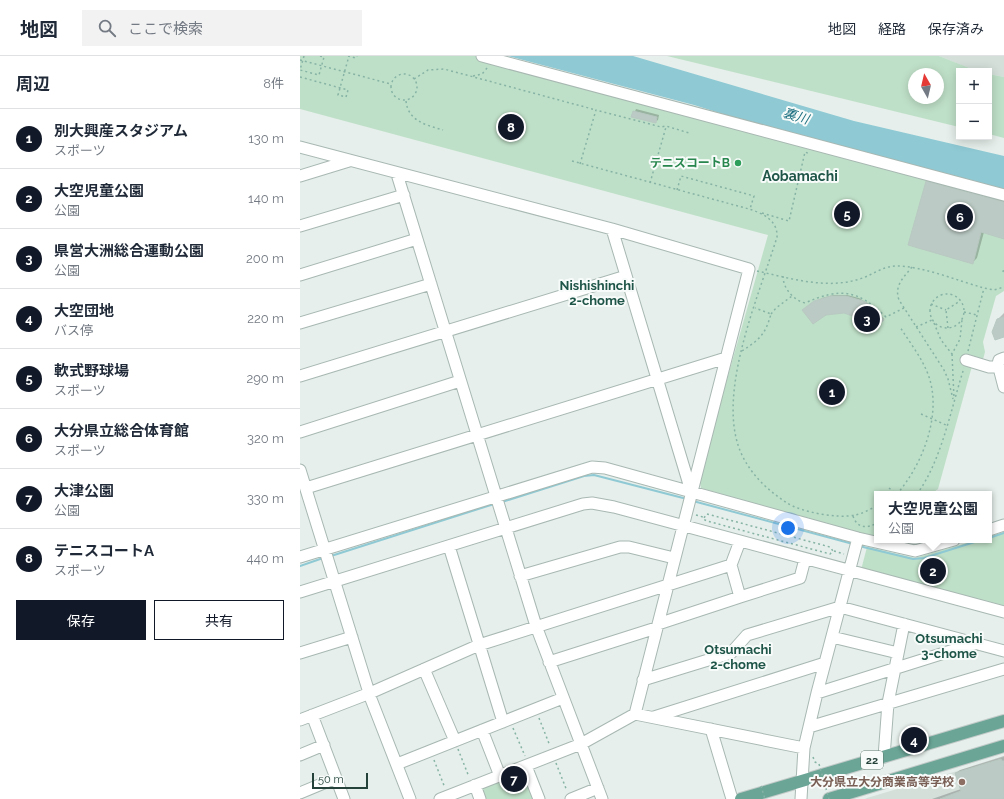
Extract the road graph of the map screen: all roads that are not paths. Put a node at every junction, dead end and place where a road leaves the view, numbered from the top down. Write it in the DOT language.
graph roads {
  1 [pos="486,57"];
  2 [pos="300,147"];
  3 [pos="349,161"];
  4 [pos="397,174"];
  5 [pos="300,176"];
  6 [pos="404,195"];
  7 [pos="1004,195"];
  8 [pos="300,226"];
  9 [pos="612,229"];
  10 [pos="417,239"];
  11 [pos="300,275"];
  12 [pos="626,276"];
  13 [pos="431,284"];
  14 [pos="300,323"];
  15 [pos="446,331"];
  16 [pos="726,358"];
  17 [pos="966,360"];
  18 [pos="1001,363"];
  19 [pos="300,376"];
  20 [pos="657,379"];
  21 [pos="460,381"];
  22 [pos="1004,387"];
  23 [pos="300,432"];
  24 [pos="477,435"];
  25 [pos="300,470"];
  26 [pos="306,488"];
  27 [pos="690,497"];
  28 [pos="497,501"];
  29 [pos="683,525"];
  30 [pos="1004,525"];
  31 [pos="506,528"];
  32 [pos="992,529"];
  33 [pos="858,538"];
  34 [pos="740,541"];
  35 [pos="874,542"];
  36 [pos="880,543"];
  37 [pos="943,543"];
  38 [pos="449,546"];
  39 [pos="326,554"];
  40 [pos="300,557"];
  41 [pos="674,558"];
  42 [pos="805,559"];
  43 [pos="731,565"];
  44 [pos="849,571"];
  45 [pos="520,576"];
  46 [pos="335,581"];
  47 [pos="668,585"];
  48 [pos="300,592"];
  49 [pos="740,597"];
  50 [pos="840,607"];
  51 [pos="1004,612"];
  52 [pos="904,624"];
  53 [pos="536,626"];
  54 [pos="657,626"];
  55 [pos="352,637"];
  56 [pos="832,637"];
  57 [pos="976,643"];
  58 [pos="479,646"];
  59 [pos="1004,651"];
  60 [pos="300,653"];
  61 [pos="898,653"];
  62 [pos="549,662"];
  63 [pos="825,663"];
  64 [pos="894,668"];
  65 [pos="424,669"];
  66 [pos="1004,669"];
  67 [pos="643,680"];
  68 [pos="370,693"];
  69 [pos="817,693"];
  70 [pos="563,698"];
  71 [pos="888,703"];
  72 [pos="635,714"];
  73 [pos="312,715"];
  74 [pos="652,718"];
  75 [pos="300,720"];
  76 [pos="506,720"];
  77 [pos="1004,721"];
  78 [pos="809,727"];
  79 [pos="711,729"];
  80 [pos="482,730"];
  81 [pos="455,741"];
  82 [pos="581,744"];
  83 [pos="324,745"];
  84 [pos="1004,746"];
  85 [pos="804,748"];
  86 [pos="300,755"];
  87 [pos="884,756"];
  88 [pos="397,764"];
  89 [pos="527,765"];
  90 [pos="500,776"];
  91 [pos="336,778"];
  92 [pos="803,781"];
  93 [pos="474,786"];
  94 [pos="598,788"];
  95 [pos="300,792"];
  96 [pos="569,795"];
  97 [pos="444,797"];
  98 [pos="344,799"];
  99 [pos="410,799"];
  100 [pos="480,799"];
  101 [pos="539,799"];
  102 [pos="602,799"];
  103 [pos="732,799"];
  104 [pos="741,799"];
  105 [pos="801,799"];
  106 [pos="829,799"];
  1 -- 7 [label="street"];
  2 -- 3 [label="street"];
  3 -- 4 [label="street"];
  3 -- 5 [label="street"];
  4 -- 6 [label="street"];
  4 -- 9 [label="street"];
  6 -- 8 [label="street"];
  6 -- 10 [label="street"];
  9 -- 12 [label="street"];
  9 -- 16 [label="street"];
  10 -- 11 [label="street"];
  10 -- 13 [label="street"];
  12 -- 15 [label="street"];
  12 -- 20 [label="street"];
  13 -- 14 [label="street"];
  13 -- 15 [label="street"];
  15 -- 19 [label="street"];
  15 -- 21 [label="street"];
  16 -- 20 [label="street"];
  16 -- 27 [label="street"];
  17 -- 18 [label="street"];
  18 -- 22 [label="street"];
  20 -- 24 [label="street"];
  20 -- 27 [label="street"];
  21 -- 23 [label="street"];
  21 -- 24 [label="street"];
  24 -- 26 [label="street"];
  24 -- 28 [label="street"];
  25 -- 26 [label="street"];
  26 -- 39 [label="street"];
  27 -- 28 [label="street"];
  27 -- 29 [label="street"];
  27 -- 33 [label="street"];
  28 -- 31 [label="street"];
  28 -- 39 [label="street"];
  29 -- 31 [label="street"];
  29 -- 34 [label="street"];
  29 -- 41 [label="street"];
  30 -- 32 [label="street"];
  31 -- 38 [label="street"];
  31 -- 45 [label="street"];
  33 -- 35 [label="street"];
  33 -- 44 [label="street"];
  34 -- 42 [label="street"];
  34 -- 43 [label="street"];
  36 -- 37 [label="street"];
  38 -- 46 [label="street"];
  38 -- 58 [label="street"];
  39 -- 40 [label="street"];
  39 -- 46 [label="street"];
  41 -- 45 [label="street"];
  41 -- 47 [label="street"];
  42 -- 44 [label="street"];
  42 -- 49 [label="street"];
  43 -- 47 [label="street"];
  43 -- 49 [label="street"];
  44 -- 50 [label="street"];
  44 -- 51 [label="street"];
  45 -- 53 [label="street"];
  46 -- 48 [label="street"];
  46 -- 55 [label="street"];
  47 -- 53 [label="street"];
  47 -- 54 [label="street"];
  49 -- 54 [label="street"];
  50 -- 52 [label="street"];
  50 -- 56 [label="street"];
  50 -- 67 [label="street"];
  52 -- 57 [label="street"];
  52 -- 61 [label="street"];
  53 -- 58 [label="street"];
  53 -- 62 [label="street"];
  54 -- 62 [label="street"];
  54 -- 67 [label="street"];
  55 -- 60 [label="street"];
  55 -- 68 [label="street"];
  56 -- 61 [label="street"];
  56 -- 63 [label="street"];
  57 -- 59 [label="street"];
  57 -- 64 [label="street"];
  58 -- 65 [label="street"];
  58 -- 76 [label="street"];
  61 -- 64 [label="street"];
  62 -- 70 [label="street"];
  63 -- 69 [label="street"];
  63 -- 74 [label="street"];
  64 -- 69 [label="street"];
  64 -- 71 [label="street"];
  65 -- 68 [label="street"];
  65 -- 81 [label="street"];
  66 -- 71 [label="street"];
  67 -- 72 [label="street"];
  68 -- 73 [label="street"];
  68 -- 88 [label="street"];
  69 -- 78 [label="street"];
  70 -- 76 [label="street"];
  70 -- 82 [label="street"];
  71 -- 78 [label="street"];
  71 -- 87 [label="street"];
  72 -- 74 [label="street"];
  72 -- 82 [label="street"];
  73 -- 75 [label="street"];
  73 -- 83 [label="street"];
  74 -- 79 [label="street"];
  76 -- 80 [label="street"];
  77 -- 87 [label="main road, 22"];
  78 -- 85 [label="street"];
  79 -- 85 [label="street"];
  79 -- 103 [label="street"];
  80 -- 81 [label="street"];
  80 -- 90 [label="street"];
  81 -- 88 [label="street"];
  82 -- 89 [label="street"];
  82 -- 94 [label="street"];
  83 -- 86 [label="street"];
  83 -- 91 [label="street"];
  84 -- 106 [label="main road, 22"];
  85 -- 92 [label="street"];
  87 -- 92 [label="main road, 22"];
  88 -- 99 [label="street"];
  89 -- 90 [label="street"];
  89 -- 101 [label="street"];
  90 -- 93 [label="street"];
  91 -- 95 [label="street"];
  91 -- 98 [label="street"];
  92 -- 104 [label="main road, 22"];
  92 -- 105 [label="street"];
  93 -- 97 [label="street"];
  93 -- 100 [label="street"];
  94 -- 96 [label="street"];
  94 -- 102 [label="street"];
}
